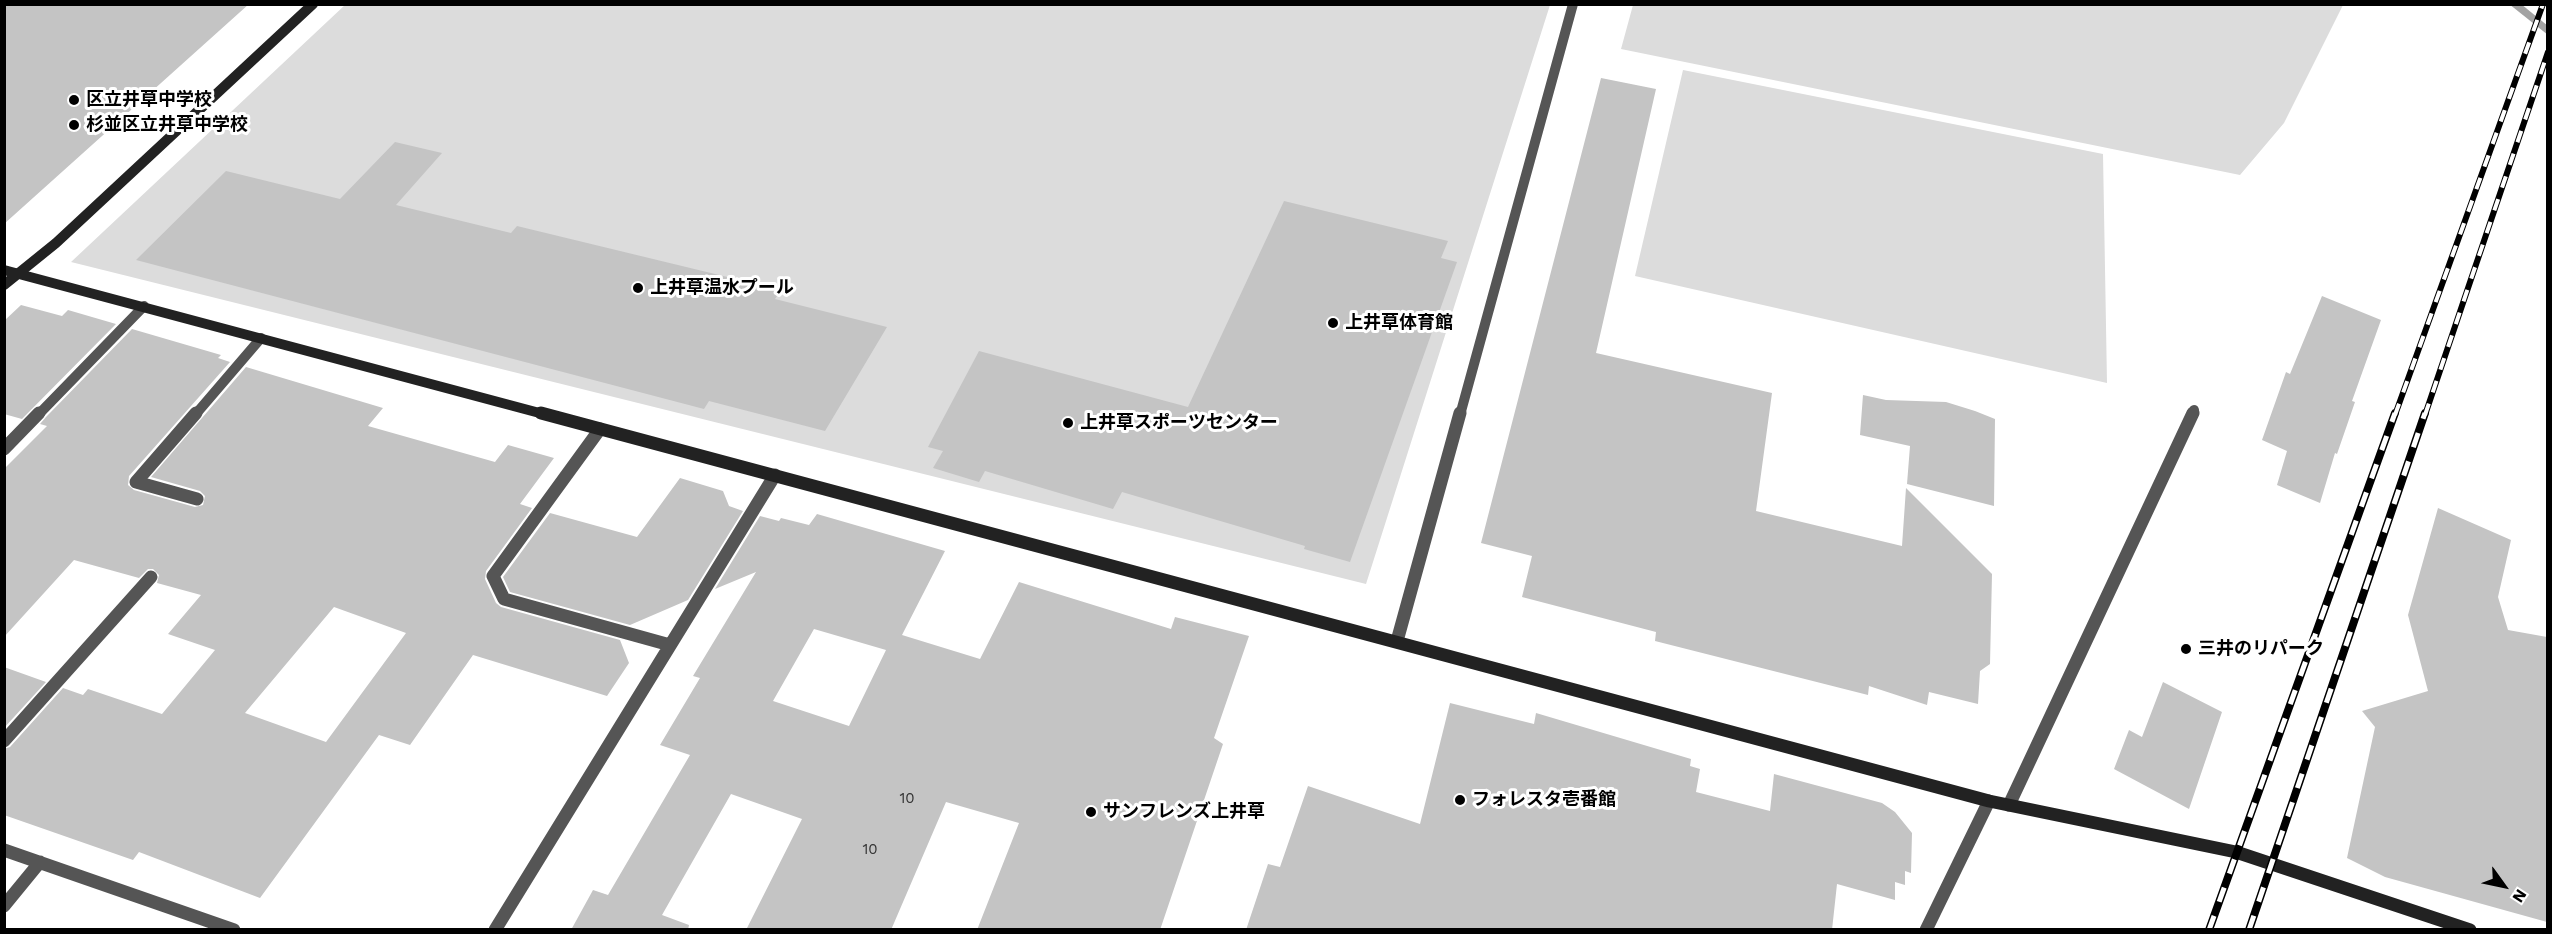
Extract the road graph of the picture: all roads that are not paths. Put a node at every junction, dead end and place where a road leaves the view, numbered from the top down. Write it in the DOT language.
graph roads {
  1 [pos="313,4"];
  2 [pos="1573,4"];
  3 [pos="4,270"];
  4 [pos="19,273"];
  5 [pos="4,285"];
  6 [pos="144,306"];
  7 [pos="261,338"];
  8 [pos="2194,410"];
  9 [pos="600,429"];
  10 [pos="4,449"];
  11 [pos="775,475"];
  12 [pos="197,499"];
  13 [pos="151,577"];
  14 [pos="1397,641"];
  15 [pos="670,645"];
  16 [pos="4,741"];
  17 [pos="1989,801"];
  18 [pos="2009,805"];
  19 [pos="4,850"];
  20 [pos="40,862"];
  21 [pos="4,906"];
  22 [pos="234,930"];
  23 [pos="495,930"];
  24 [pos="1926,930"];
  25 [pos="2470,930"];
  1 -- 4 [label="street"];
  2 -- 14 [label="street"];
  3 -- 4 [label="street"];
  4 -- 5 [label="street"];
  4 -- 6 [label="street"];
  6 -- 7 [label="street"];
  6 -- 10 [label="street"];
  7 -- 9 [label="street"];
  7 -- 12 [label="street"];
  8 -- 18 [label="street"];
  9 -- 11 [label="street"];
  9 -- 15 [label="street"];
  11 -- 14 [label="street"];
  11 -- 15 [label="street"];
  13 -- 16 [label="street"];
  14 -- 17 [label="street"];
  15 -- 23 [label="street"];
  17 -- 18 [label="street"];
  17 -- 24 [label="street"];
  18 -- 25 [label="street"];
  19 -- 20 [label="street"];
  20 -- 21 [label="street"];
  20 -- 22 [label="street"];
}
